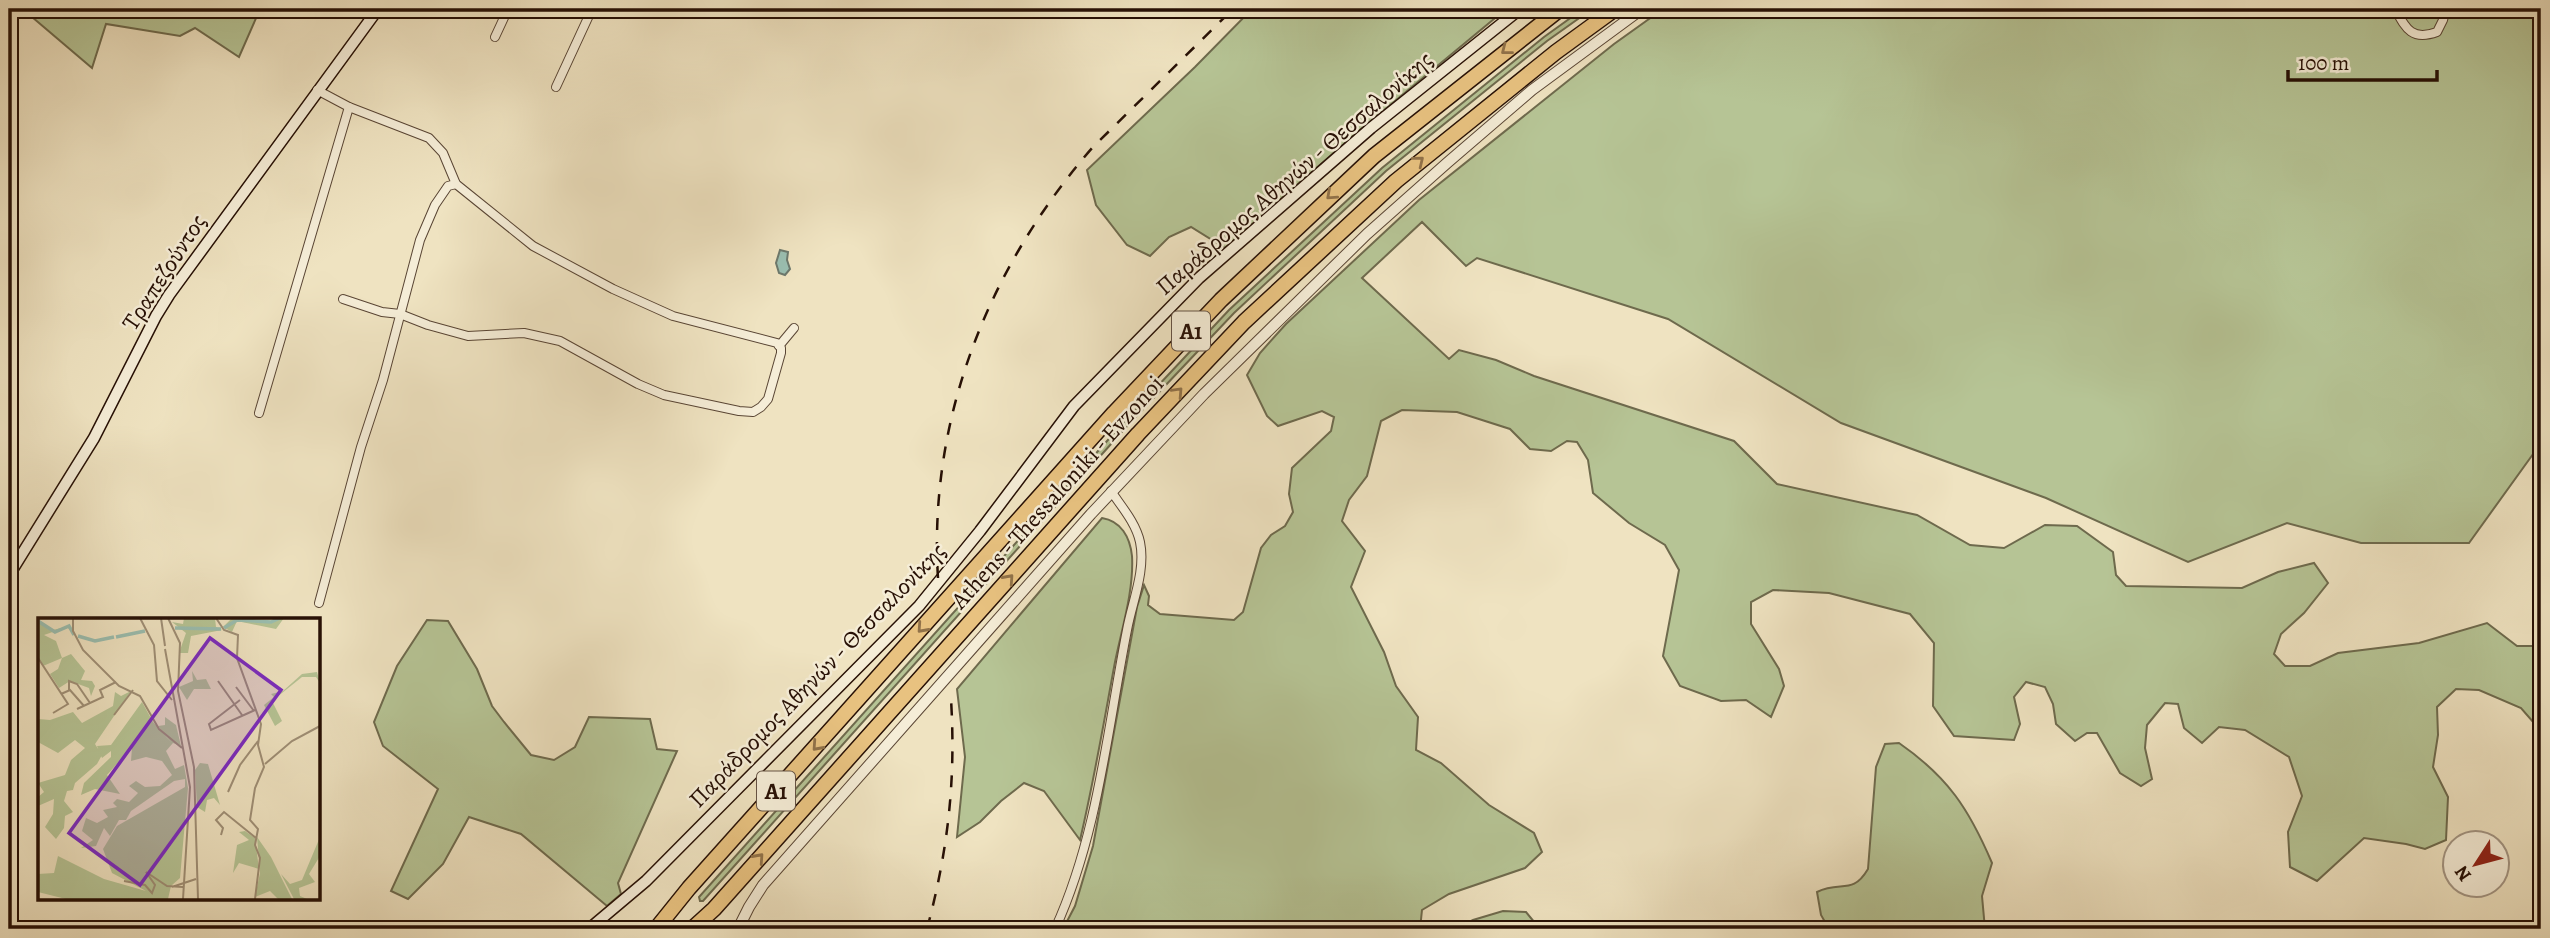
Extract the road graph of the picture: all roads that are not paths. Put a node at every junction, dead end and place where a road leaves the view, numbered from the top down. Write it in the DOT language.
graph roads {
  1 [pos="378,9"];
  2 [pos="508,9"];
  3 [pos="592,9"];
  4 [pos="1520,9"];
  5 [pos="1560,9"];
  6 [pos="1615,9"];
  7 [pos="1642,9"];
  8 [pos="2395,9"];
  9 [pos="2446,9"];
  10 [pos="2534,9"];
  11 [pos="2541,29"];
  12 [pos="495,37"];
  13 [pos="556,87"];
  14 [pos="317,90"];
  15 [pos="349,107"];
  16 [pos="456,184"];
  17 [pos="343,299"];
  18 [pos="400,314"];
  19 [pos="794,328"];
  20 [pos="779,346"];
  21 [pos="259,413"];
  22 [pos="1111,491"];
  23 [pos="9,575"];
  24 [pos="319,603"];
  25 [pos="589,929"];
  26 [pos="656,929"];
  27 [pos="692,929"];
  28 [pos="738,929"];
  29 [pos="1055,929"];
  1 -- 14 [label="main road, Τραπεζούντος"];
  2 -- 12 [label="street"];
  3 -- 13 [label="street"];
  4 -- 25 [label="main road, Παράδρομος Αθηνών - Θεσσαλονίκης"];
  5 -- 26 [label="highway, Athens - Thessaloniki - Evzonoi / Α1, one-way"];
  27 -- 6 [label="highway, Athens - Thessaloniki - Evzonoi / Α1, one-way"];
  7 -- 22 [label="street"];
  8 -- 9 [label="street"];
  10 -- 11 [label="street"];
  14 -- 15 [label="street"];
  14 -- 23 [label="main road, Τραπεζούντος"];
  15 -- 16 [label="street"];
  15 -- 21 [label="street"];
  16 -- 18 [label="street"];
  16 -- 20 [label="street"];
  17 -- 18 [label="street"];
  18 -- 20 [label="street"];
  18 -- 24 [label="street"];
  19 -- 20 [label="street"];
  22 -- 28 [label="street"];
  22 -- 29 [label="street"];
}
